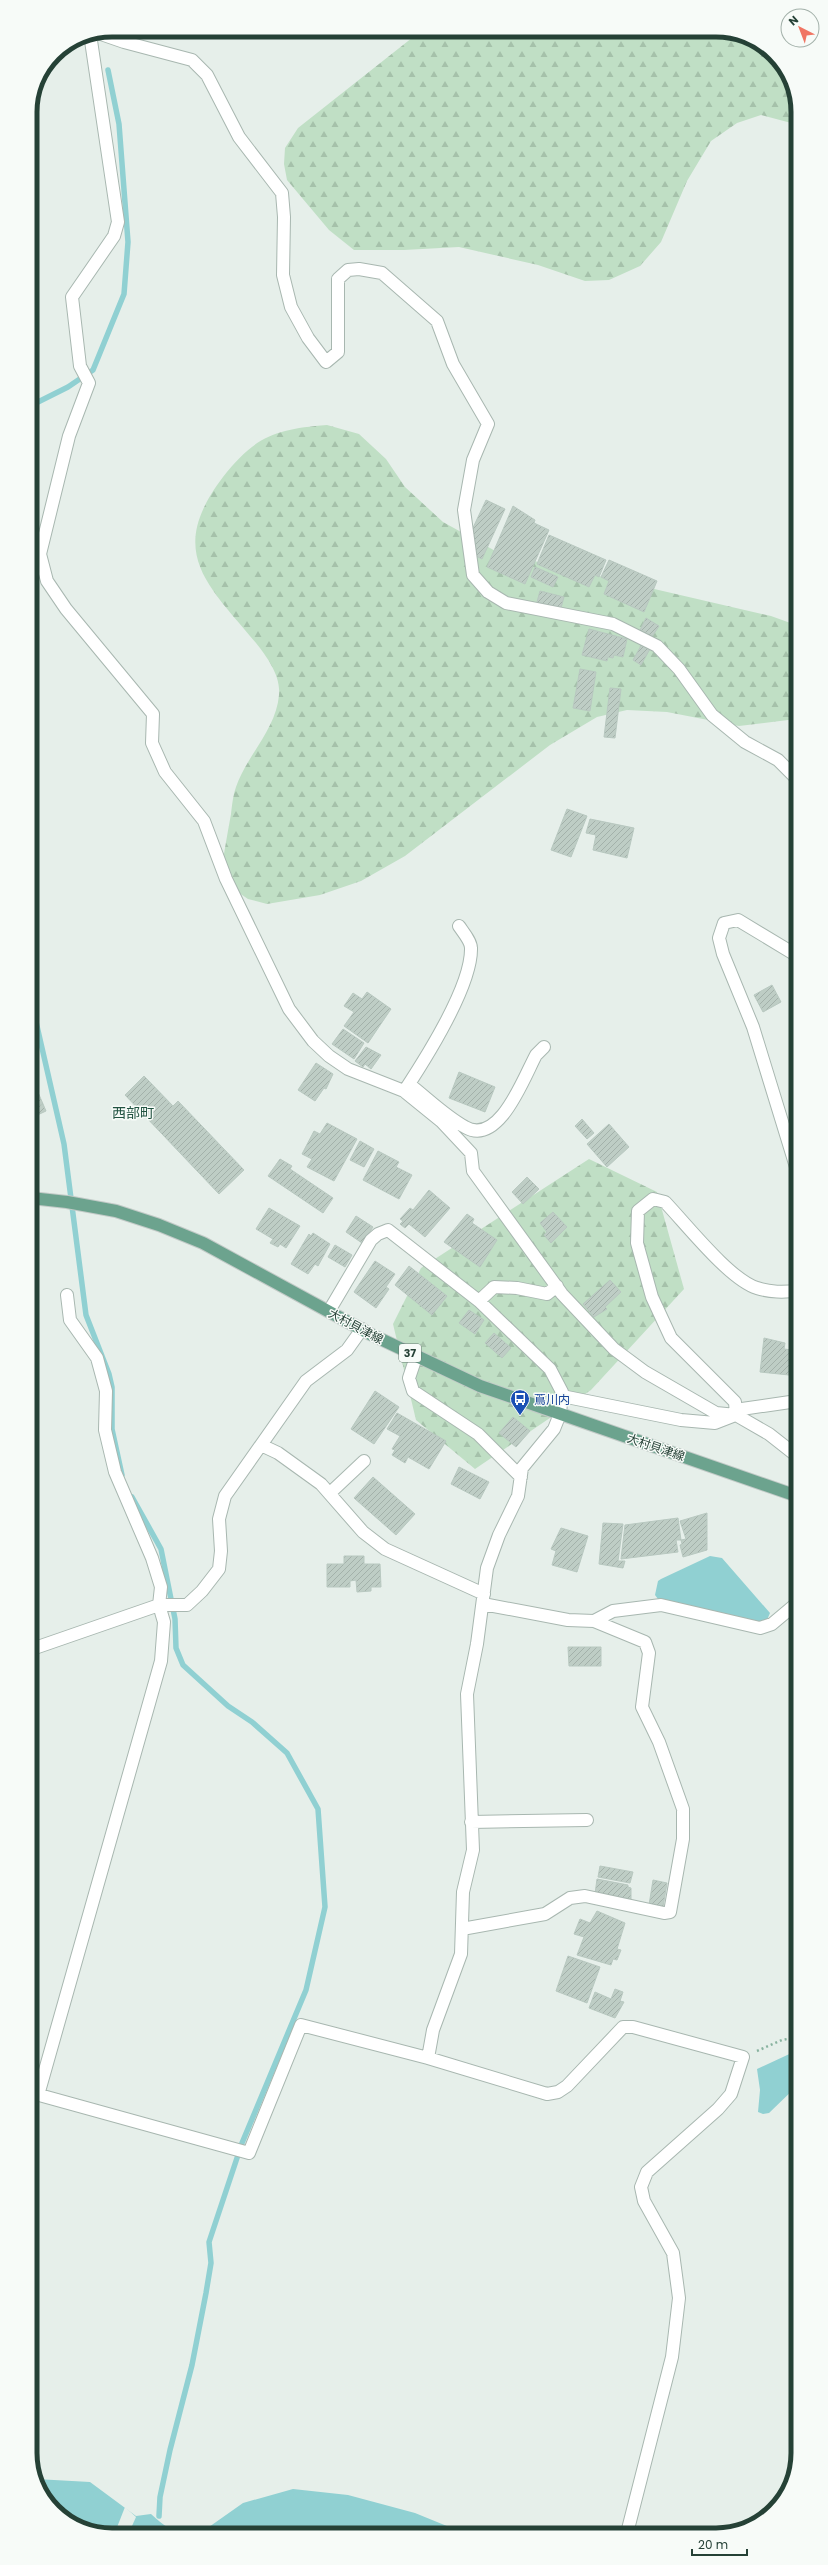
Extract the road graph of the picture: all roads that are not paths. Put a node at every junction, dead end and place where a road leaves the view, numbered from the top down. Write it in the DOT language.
graph roads {
  1 [pos="110,37"];
  2 [pos="91,40"];
  3 [pos="791,773"];
  4 [pos="459,926"];
  5 [pos="791,952"];
  6 [pos="544,1047"];
  7 [pos="407,1088"];
  8 [pos="791,1151"];
  9 [pos="37,1199"];
  10 [pos="557,1286"];
  11 [pos="791,1291"];
  12 [pos="67,1295"];
  13 [pos="479,1301"];
  14 [pos="329,1311"];
  15 [pos="362,1329"];
  16 [pos="416,1357"];
  17 [pos="562,1396"];
  18 [pos="791,1402"];
  19 [pos="736,1412"];
  20 [pos="560,1414"];
  21 [pos="261,1445"];
  22 [pos="791,1451"];
  23 [pos="364,1461"];
  24 [pos="521,1477"];
  25 [pos="330,1493"];
  26 [pos="791,1494"];
  27 [pos="484,1599"];
  28 [pos="159,1606"];
  29 [pos="791,1608"];
  30 [pos="594,1621"];
  31 [pos="37,1647"];
  32 [pos="587,1820"];
  33 [pos="471,1822"];
  34 [pos="462,1929"];
  35 [pos="428,2058"];
  36 [pos="37,2087"];
  37 [pos="37,2095"];
  38 [pos="628,2528"];
  1 -- 3 [label="street"];
  2 -- 7 [label="street"];
  4 -- 7 [label="street"];
  5 -- 8 [label="street"];
  6 -- 7 [label="street"];
  7 -- 10 [label="street"];
  9 -- 14 [label="main road, 大村貝津線 / 37"];
  10 -- 13 [label="street"];
  10 -- 19 [label="street"];
  11 -- 19 [label="street"];
  12 -- 28 [label="street"];
  13 -- 14 [label="street"];
  13 -- 17 [label="street"];
  14 -- 15 [label="main road, 大村貝津線 / 37"];
  15 -- 16 [label="main road, 大村貝津線 / 37"];
  15 -- 21 [label="street"];
  16 -- 20 [label="main road, 大村貝津線 / 37"];
  16 -- 24 [label="street"];
  17 -- 19 [label="street"];
  17 -- 20 [label="street"];
  18 -- 19 [label="street"];
  19 -- 22 [label="street"];
  20 -- 24 [label="street"];
  20 -- 26 [label="main road, 大村貝津線 / 37"];
  21 -- 25 [label="street"];
  21 -- 28 [label="street"];
  23 -- 25 [label="street"];
  24 -- 27 [label="street"];
  25 -- 27 [label="street"];
  27 -- 30 [label="street"];
  27 -- 33 [label="street"];
  28 -- 31 [label="street"];
  28 -- 36 [label="street"];
  29 -- 30 [label="street"];
  30 -- 34 [label="street"];
  32 -- 33 [label="street"];
  33 -- 34 [label="street"];
  34 -- 35 [label="street"];
  35 -- 37 [label="street"];
  35 -- 38 [label="street"];
}
